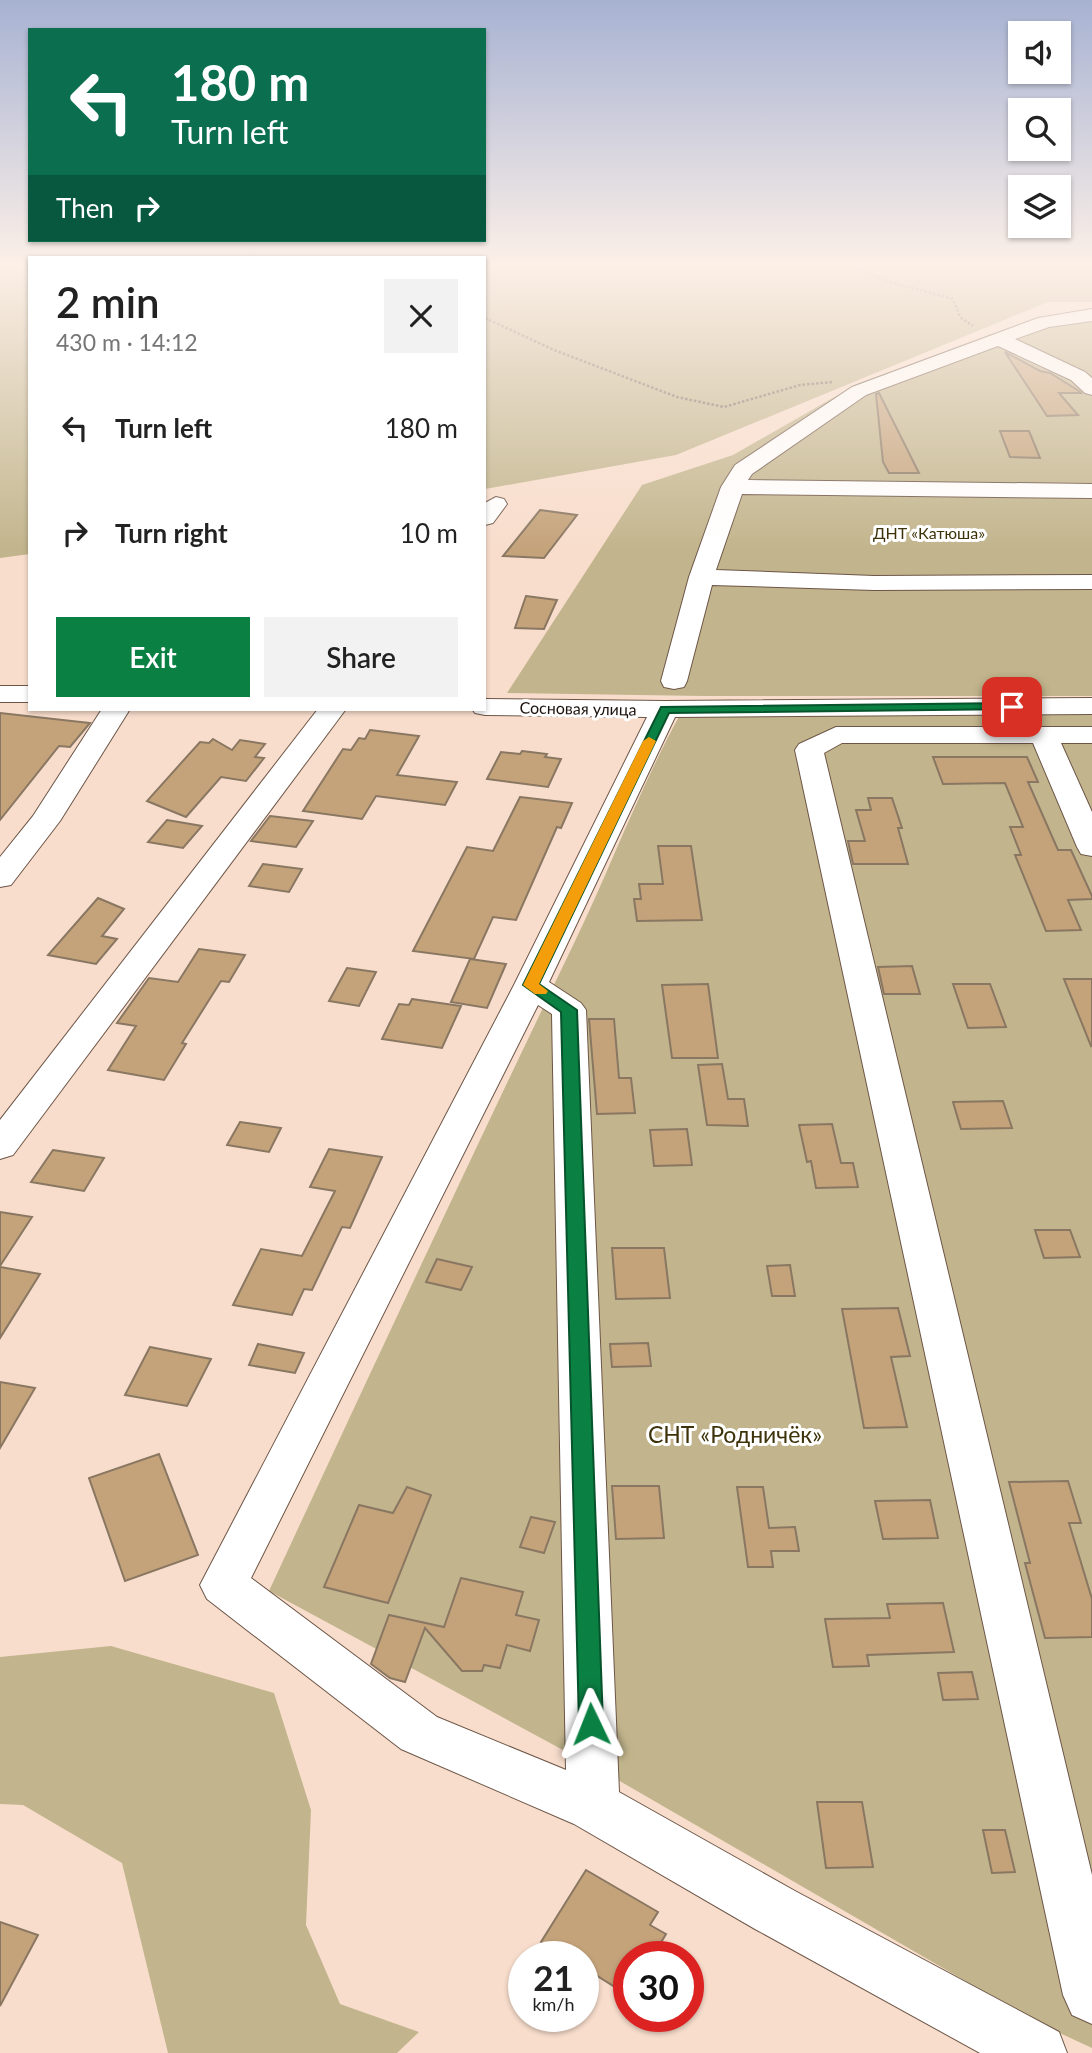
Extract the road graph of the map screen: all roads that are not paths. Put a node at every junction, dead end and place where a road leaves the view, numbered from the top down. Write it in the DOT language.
graph roads {
  1 [pos="946,359"];
  2 [pos="1042,359"];
  3 [pos="1087,380"];
  4 [pos="732,487"];
  5 [pos="1092,491"];
  6 [pos="701,577"];
  7 [pos="1092,582"];
  8 [pos="0,694"];
  9 [pos="28,694"];
  10 [pos="669,695"];
  11 [pos="486,706"];
  12 [pos="1092,706"];
  13 [pos="115,711"];
  14 [pos="330,711"];
  15 [pos="1092,735"];
  16 [pos="1044,736"];
  17 [pos="1092,847"];
  18 [pos="0,878"];
  19 [pos="531,985"];
  20 [pos="0,1146"];
  21 [pos="593,1806"];
  22 [pos="1092,1995"];
  23 [pos="1038,2053"];
  1 -- 4 [label="street"];
  2 -- 3 [label="street"];
  4 -- 5 [label="street"];
  4 -- 6 [label="street"];
  6 -- 7 [label="street"];
  6 -- 10 [label="street"];
  8 -- 9 [label="street"];
  10 -- 11 [label="street, Сосновая улица"];
  10 -- 12 [label="street, Сосновая улица"];
  10 -- 19 [label="street"];
  13 -- 18 [label="street"];
  14 -- 20 [label="street"];
  15 -- 16 [label="street"];
  16 -- 17 [label="street"];
  16 -- 22 [label="street"];
  19 -- 21 [label="street"];
  19 -- 21 [label="street"];
  21 -- 23 [label="street"];
}
